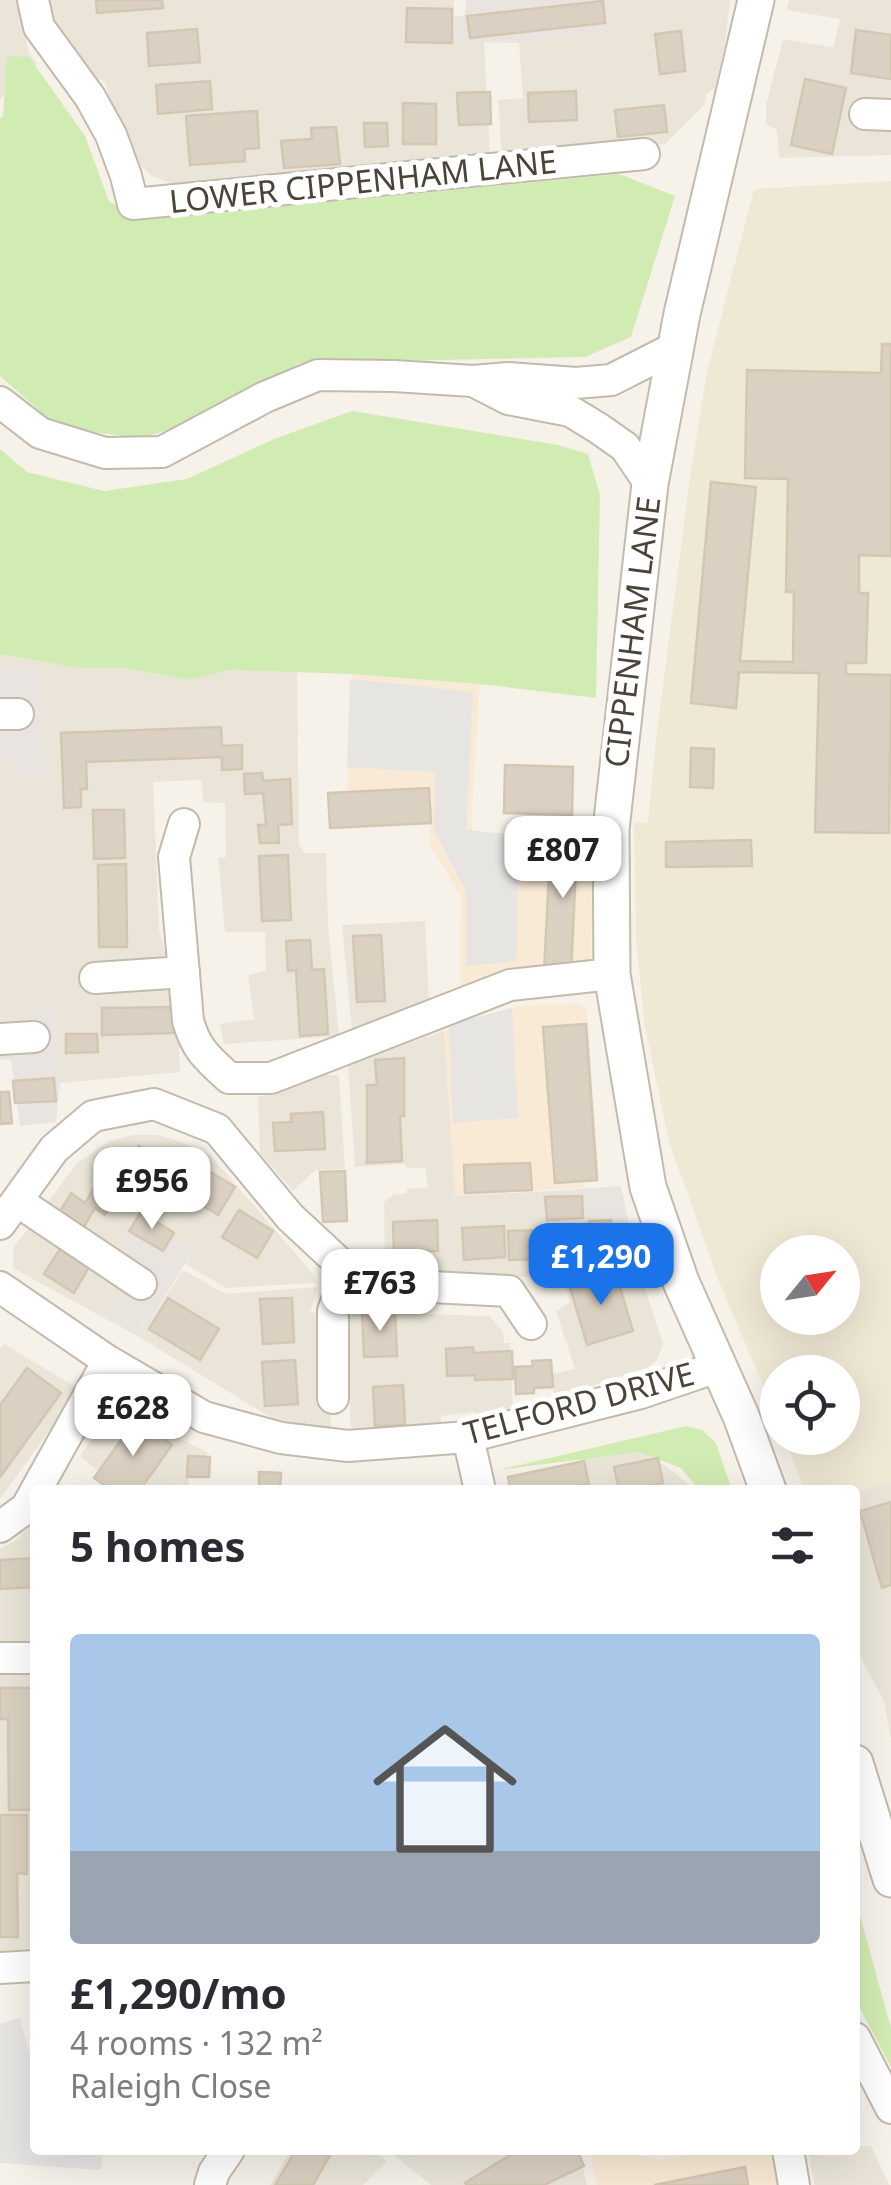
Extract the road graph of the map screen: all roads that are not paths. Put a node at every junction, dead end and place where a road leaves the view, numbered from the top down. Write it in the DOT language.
graph roads {
  1 [pos="33,0"];
  2 [pos="756,0"];
  3 [pos="644,154"];
  4 [pos="676,346"];
  5 [pos="473,380"];
  6 [pos="0,402"];
  7 [pos="650,484"];
  8 [pos="184,824"];
  9 [pos="184,972"];
  10 [pos="612,974"];
  11 [pos="96,978"];
  12 [pos="34,1037"];
  13 [pos="0,1039"];
  14 [pos="9,1212"];
  15 [pos="348,1271"];
  16 [pos="141,1284"];
  17 [pos="0,1287"];
  18 [pos="531,1324"];
  19 [pos="108,1361"];
  20 [pos="720,1366"];
  21 [pos="332,1398"];
  22 [pos="468,1437"];
  23 [pos="42,1485"];
  24 [pos="479,1485"];
  25 [pos="766,1485"];
  26 [pos="30,1503"];
  27 [pos="0,1527"];
  28 [pos="0,1658"];
  29 [pos="30,1658"];
  30 [pos="860,1797"];
  31 [pos="864,1824"];
  32 [pos="891,1879"];
  33 [pos="30,1966"];
  34 [pos="0,1968"];
  35 [pos="860,2057"];
  36 [pos="891,2108"];
  37 [pos="226,2155"];
  38 [pos="789,2155"];
  39 [pos="210,2185"];
  40 [pos="794,2185"];
  1 -- 3 [label="street, LOWER CIPPENHAM LANE"];
  2 -- 4 [label="street, CIPPENHAM LANE"];
  4 -- 5 [label="street"];
  4 -- 7 [label="street, CIPPENHAM LANE"];
  5 -- 6 [label="street"];
  5 -- 7 [label="street"];
  7 -- 10 [label="street, CIPPENHAM LANE"];
  8 -- 9 [label="street"];
  9 -- 10 [label="street"];
  9 -- 11 [label="street"];
  10 -- 20 [label="street, CIPPENHAM LANE"];
  12 -- 13 [label="street"];
  14 -- 15 [label="street"];
  14 -- 16 [label="street"];
  15 -- 18 [label="street"];
  15 -- 21 [label="street"];
  17 -- 19 [label="street, TELFORD DRIVE"];
  19 -- 22 [label="street, TELFORD DRIVE"];
  19 -- 23 [label="street"];
  20 -- 22 [label="street, TELFORD DRIVE"];
  20 -- 25 [label="street, CIPPENHAM LANE"];
  22 -- 24 [label="street"];
  26 -- 27 [label="street"];
  28 -- 29 [label="street"];
  30 -- 31 [label="street"];
  31 -- 32 [label="street"];
  33 -- 34 [label="street"];
  35 -- 36 [label="street"];
  37 -- 39 [label="street"];
  38 -- 40 [label="street"];
}
